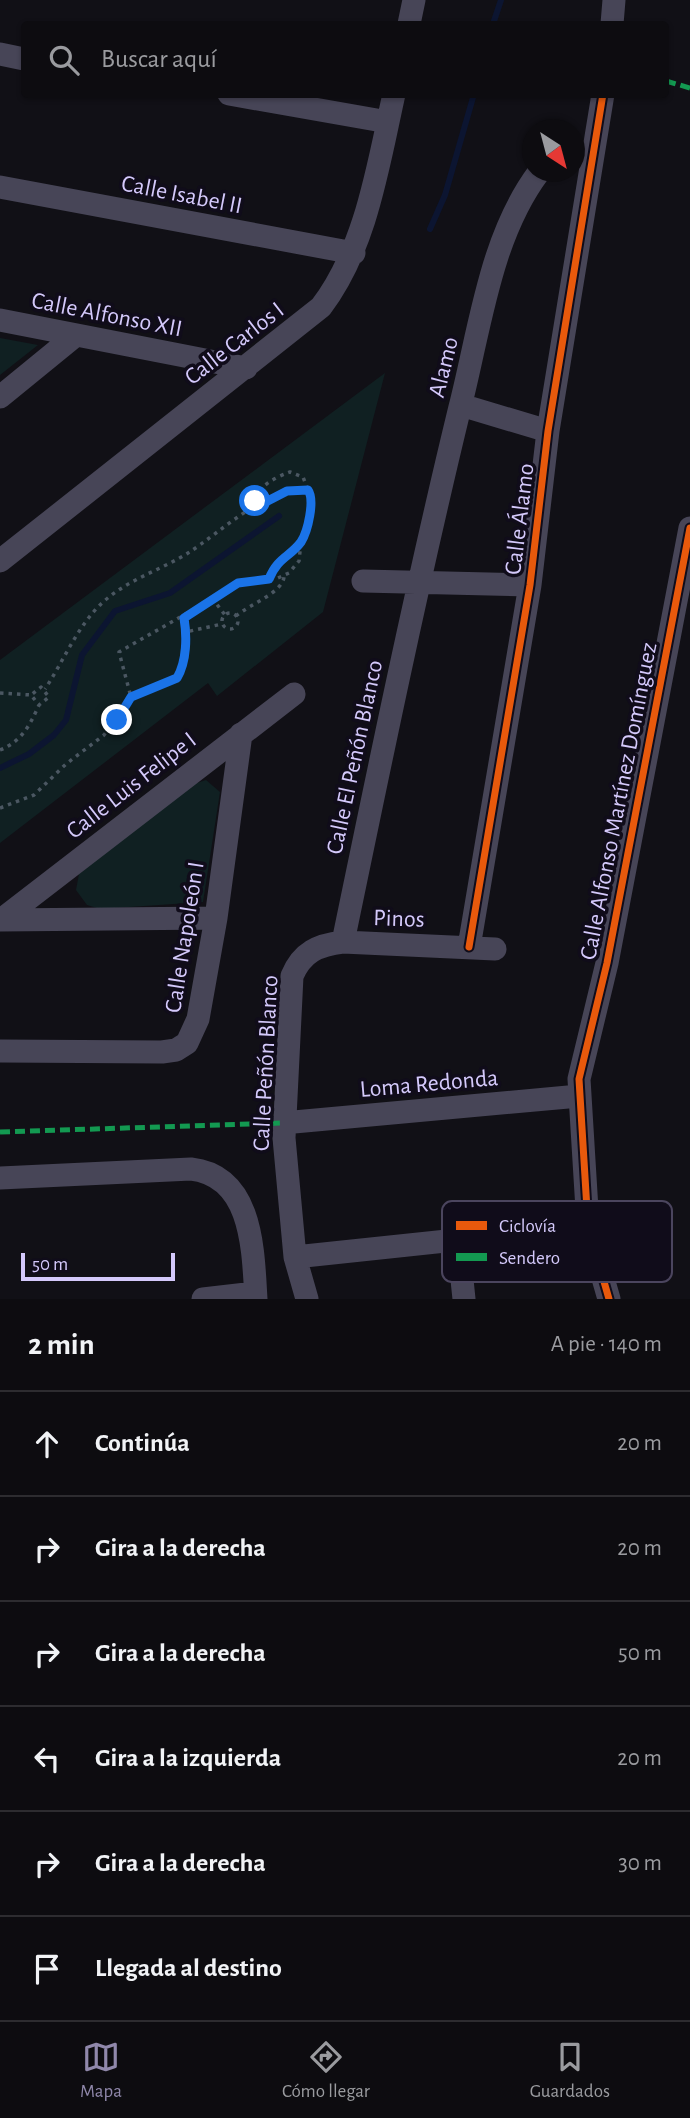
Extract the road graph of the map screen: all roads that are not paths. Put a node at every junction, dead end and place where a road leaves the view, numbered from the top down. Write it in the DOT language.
graph roads {
  1 [pos="414,0"];
  2 [pos="614,0"];
  3 [pos="410,21"];
  4 [pos="612,21"];
  5 [pos="0,54"];
  6 [pos="21,58"];
  7 [pos="252,98"];
  8 [pos="393,98"];
  9 [pos="602,98"];
  10 [pos="388,122"];
  11 [pos="585,143"];
  12 [pos="532,182"];
  13 [pos="579,182"];
  14 [pos="0,187"];
  15 [pos="354,253"];
  16 [pos="0,320"];
  17 [pos="76,335"];
  18 [pos="246,368"];
  19 [pos="0,397"];
  20 [pos="461,405"];
  21 [pos="548,431"];
  22 [pos="690,528"];
  23 [pos="0,561"];
  24 [pos="363,581"];
  25 [pos="417,583"];
  26 [pos="530,585"];
  27 [pos="295,694"];
  28 [pos="241,734"];
  29 [pos="216,918"];
  30 [pos="0,920"];
  31 [pos="344,942"];
  32 [pos="469,947"];
  33 [pos="495,949"];
  34 [pos="304,956"];
  35 [pos="0,1051"];
  36 [pos="579,1087"];
  37 [pos="283,1123"];
  38 [pos="0,1178"];
  39 [pos="586,1201"];
  40 [pos="442,1243"];
  41 [pos="296,1257"];
  42 [pos="605,1282"];
  43 [pos="256,1296"];
  44 [pos="204,1299"];
  45 [pos="307,1299"];
  46 [pos="610,1299"];
  1 -- 3 [label="street"];
  2 -- 4 [label="street"];
  5 -- 6 [label="street"];
  7 -- 10 [label="street"];
  8 -- 10 [label="street, Calle Carlos I"];
  9 -- 11 [label="street, Calle Álamo"];
  10 -- 15 [label="street, Calle Carlos I"];
  12 -- 20 [label="street, Alamo"];
  13 -- 21 [label="street, Calle Álamo"];
  14 -- 15 [label="street, Calle Isabel II"];
  15 -- 18 [label="street, Calle Carlos I"];
  16 -- 17 [label="street, Calle Alfonso XII"];
  17 -- 18 [label="street, Calle Alfonso XII"];
  17 -- 19 [label="street"];
  18 -- 23 [label="street, Calle Carlos I"];
  20 -- 21 [label="street"];
  20 -- 25 [label="street, Alamo"];
  21 -- 26 [label="street, Calle Álamo"];
  22 -- 36 [label="street, Calle Alfonso Martínez Domínguez"];
  24 -- 25 [label="street"];
  25 -- 26 [label="street"];
  25 -- 31 [label="street, Calle El Peñón Blanco"];
  26 -- 32 [label="street, Calle Álamo"];
  27 -- 28 [label="street, Calle Luis Felipe I"];
  28 -- 29 [label="street, Calle Napoleón I"];
  28 -- 30 [label="street, Calle Luis Felipe I"];
  29 -- 30 [label="street"];
  29 -- 35 [label="street, Calle Napoleón I"];
  31 -- 32 [label="street, Pinos"];
  31 -- 34 [label="street, Pinos"];
  32 -- 33 [label="street, Pinos"];
  34 -- 37 [label="street, Calle Peñón Blanco"];
  36 -- 37 [label="street, Loma Redonda"];
  36 -- 39 [label="street, Calle Alfonso Martínez Domínguez"];
  37 -- 41 [label="street, Calle Peñón Blanco"];
  38 -- 43 [label="street"];
  40 -- 41 [label="street"];
  41 -- 45 [label="street, Calle Peñón Blanco"];
  42 -- 46 [label="street, Calle Alfonso Martínez Domínguez"];
  43 -- 44 [label="street"];
}
